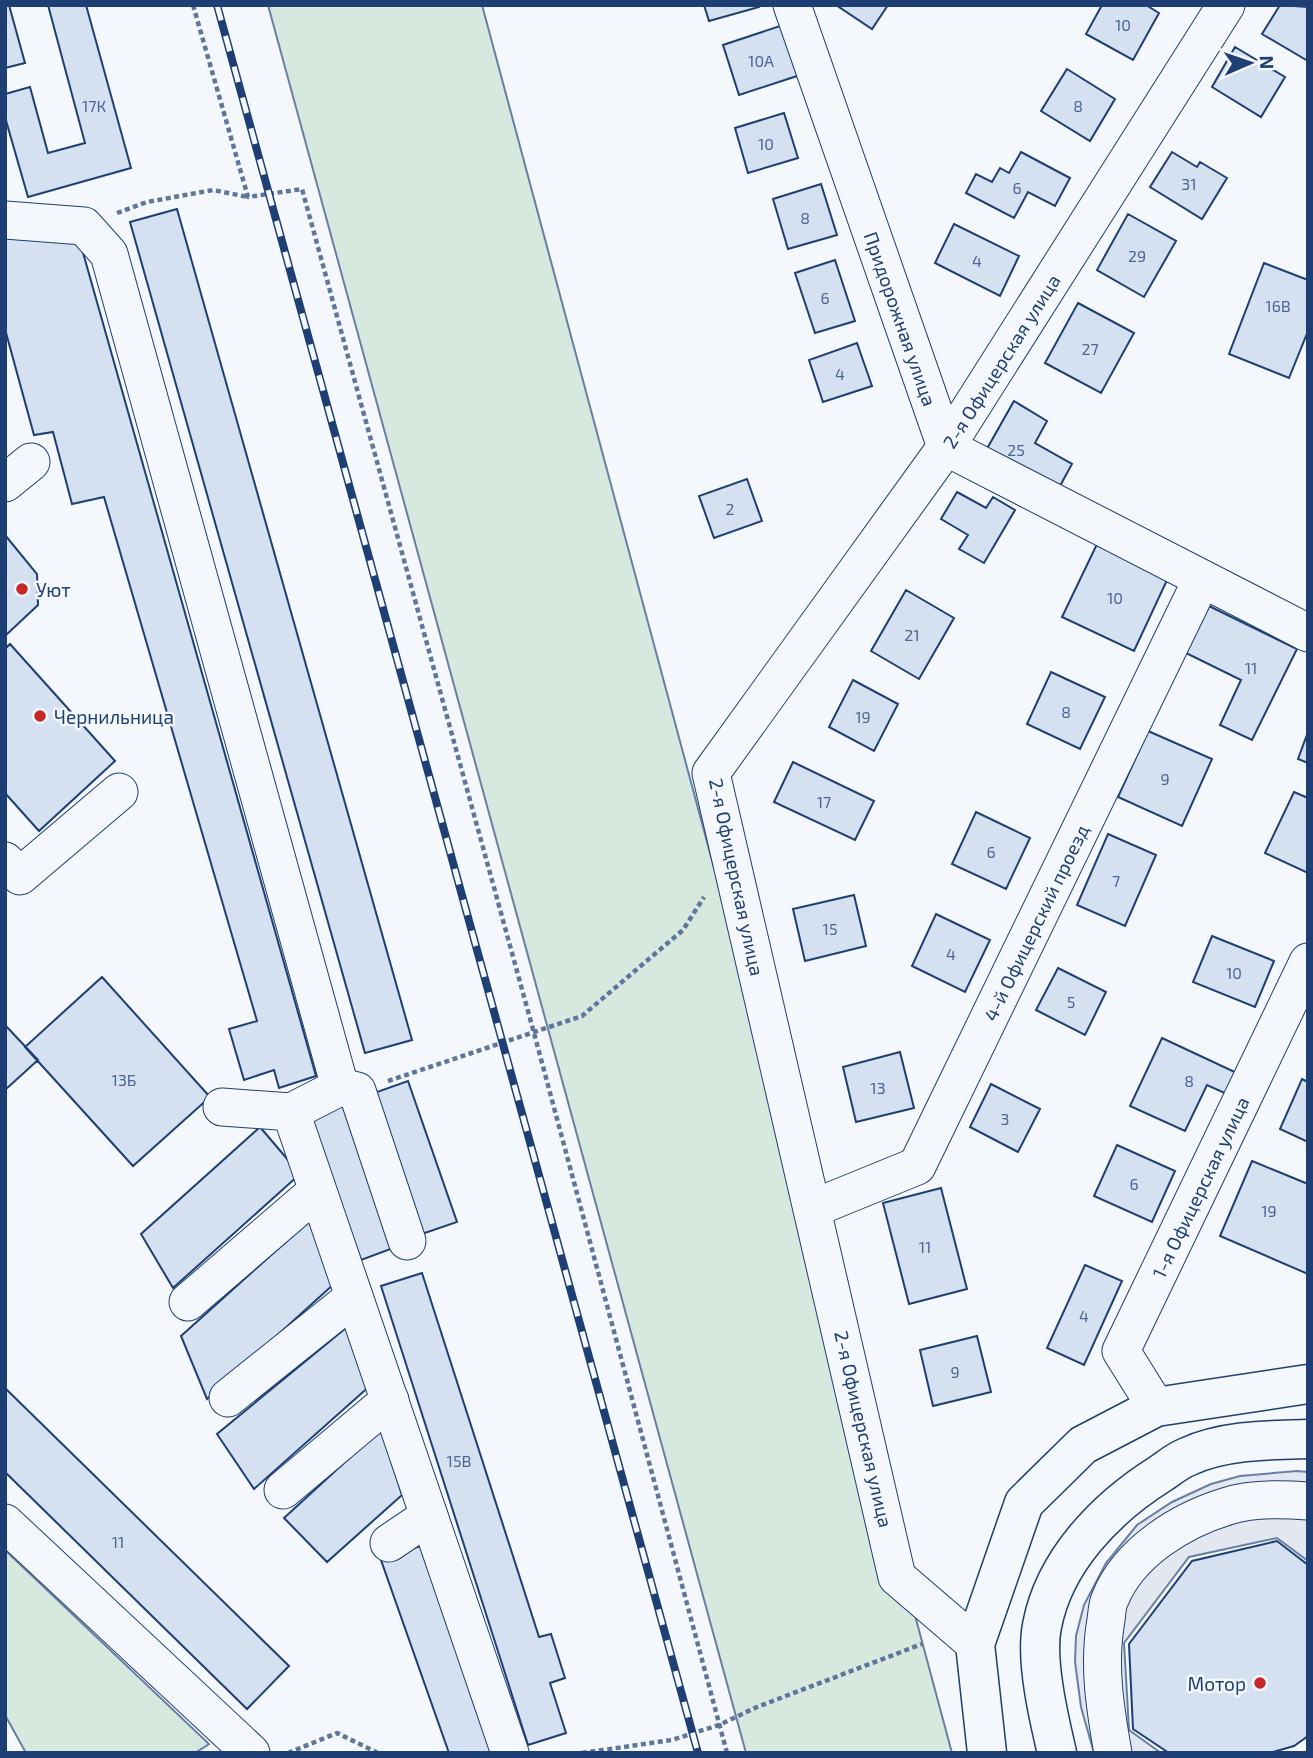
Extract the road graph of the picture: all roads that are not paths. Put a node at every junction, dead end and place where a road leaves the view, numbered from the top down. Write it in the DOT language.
graph roads {
  1 [pos="792,5"];
  2 [pos="1226,5"];
  3 [pos="5,220"];
  4 [pos="946,447"];
  5 [pos="1202,579"];
  6 [pos="1308,633"];
  7 [pos="119,792"];
  8 [pos="5,860"];
  9 [pos="1308,962"];
  10 [pos="349,1089"];
  11 [pos="222,1107"];
  12 [pos="291,1112"];
  13 [pos="317,1192"];
  14 [pos="814,1208"];
  15 [pos="407,1241"];
  16 [pos="354,1297"];
  17 [pos="188,1302"];
  18 [pos="1308,1384"];
  19 [pos="228,1398"];
  20 [pos="390,1400"];
  21 [pos="1156,1407"];
  22 [pos="1308,1439"];
  23 [pos="283,1490"];
  24 [pos="1308,1501"];
  25 [pos="429,1516"];
  26 [pos="5,1523"];
  27 [pos="389,1543"];
  28 [pos="966,1637"];
  29 [pos="251,1753"];
  30 [pos="510,1753"];
  31 [pos="987,1753"];
  32 [pos="1057,1753"];
  33 [pos="1113,1753"];
  1 -- 4 [label="street, Придорожная улица"];
  2 -- 4 [label="street, 2-я Офицерская улица"];
  3 -- 10 [label="street"];
  4 -- 5 [label="street"];
  4 -- 14 [label="street, 2-я Офицерская улица"];
  5 -- 6 [label="street"];
  5 -- 14 [label="street, 4-й Офицерский проезд"];
  7 -- 8 [label="street"];
  9 -- 21 [label="street, 1-я Офицерская улица"];
  10 -- 12 [label="street"];
  10 -- 15 [label="street"];
  11 -- 12 [label="street"];
  12 -- 13 [label="street"];
  13 -- 16 [label="street"];
  13 -- 17 [label="street"];
  14 -- 28 [label="street, 2-я Офицерская улица"];
  16 -- 19 [label="street"];
  16 -- 20 [label="street"];
  18 -- 21 [label="main road"];
  20 -- 23 [label="street"];
  20 -- 25 [label="street"];
  21 -- 28 [label="main road"];
  22 -- 32 [label="main road"];
  24 -- 33 [label="street"];
  25 -- 27 [label="street"];
  25 -- 30 [label="street"];
  26 -- 29 [label="street"];
  28 -- 31 [label="main road"];
}
